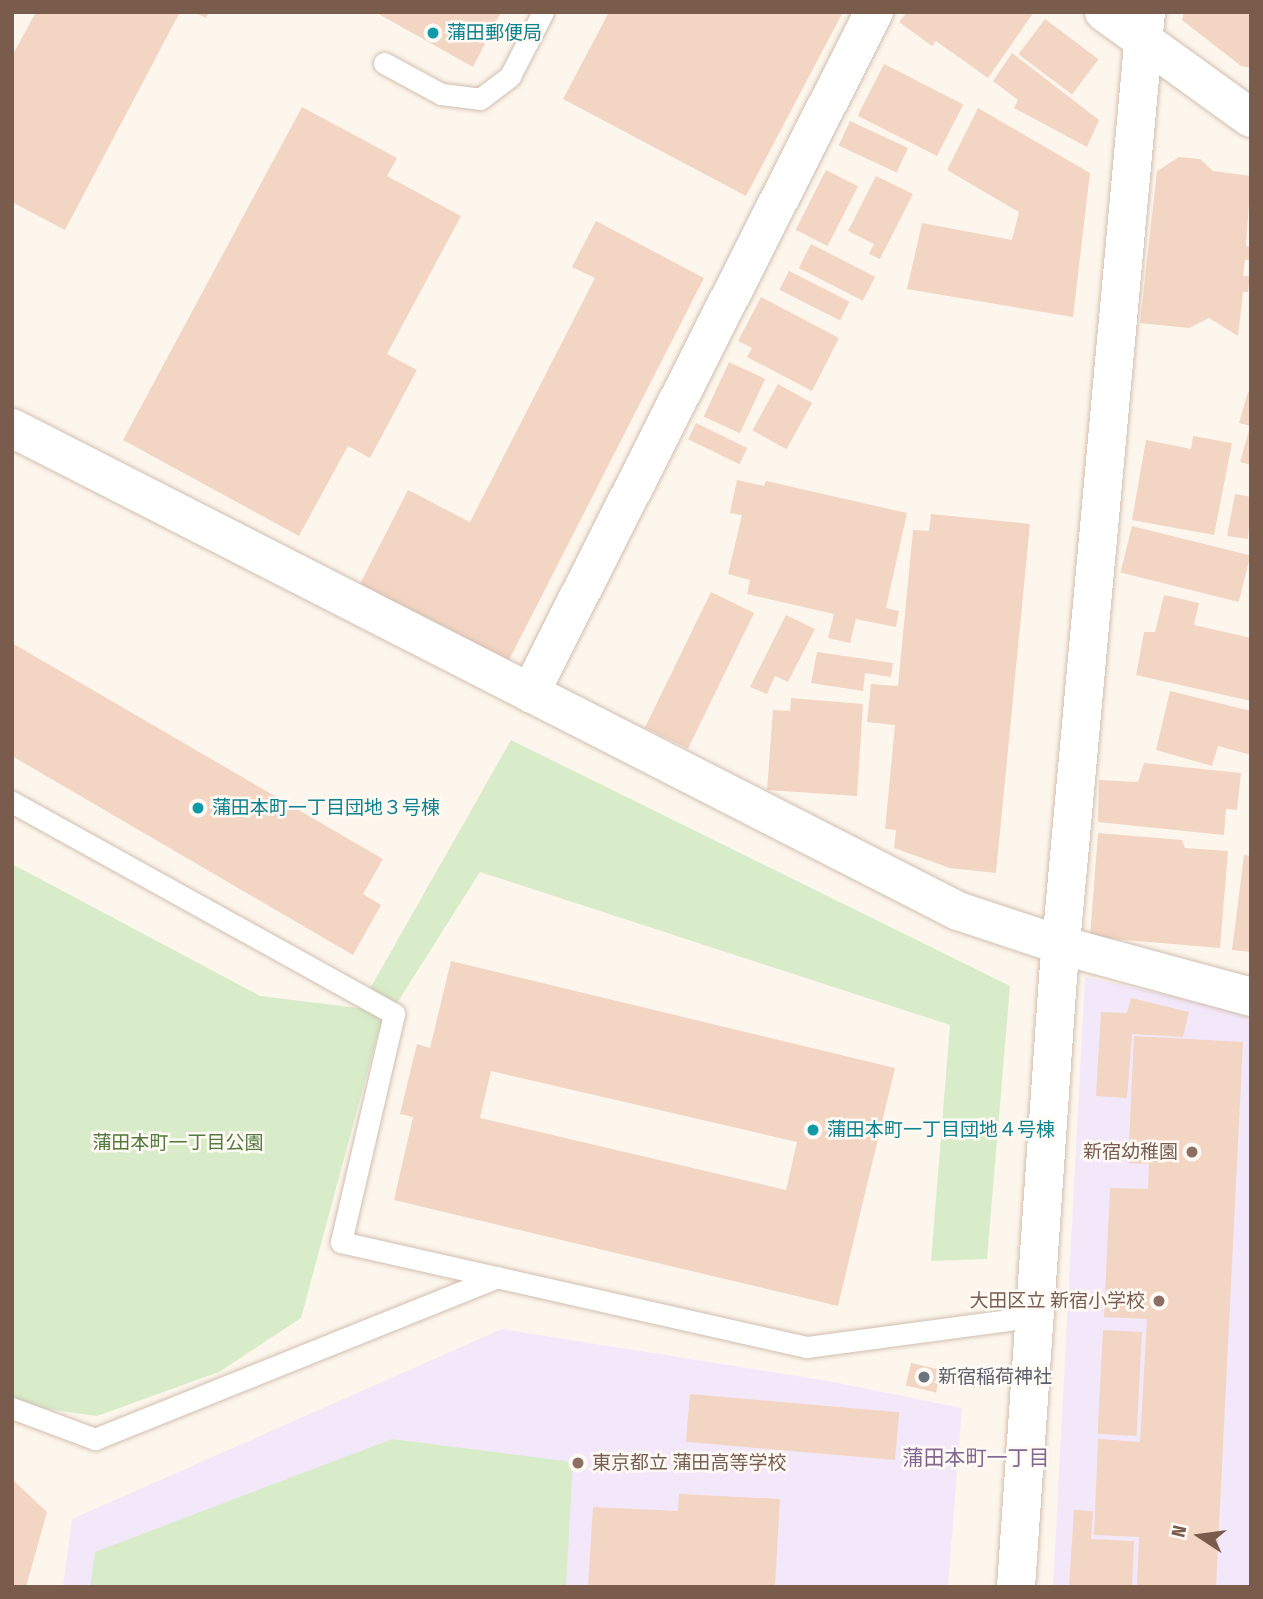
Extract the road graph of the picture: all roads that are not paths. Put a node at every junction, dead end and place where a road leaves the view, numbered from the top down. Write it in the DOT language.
graph roads {
  1 [pos="543,12"];
  2 [pos="874,12"];
  3 [pos="1104,12"];
  4 [pos="1145,27"];
  5 [pos="384,63"];
  6 [pos="1251,118"];
  7 [pos="12,428"];
  8 [pos="530,693"];
  9 [pos="12,802"];
  10 [pos="1060,945"];
  11 [pos="1251,997"];
  12 [pos="498,1277"];
  13 [pos="1033,1317"];
  14 [pos="12,1408"];
  15 [pos="1016,1587"];
  1 -- 5 [label="lane"];
  2 -- 8 [label="street"];
  3 -- 4 [label="street"];
  4 -- 6 [label="street"];
  4 -- 10 [label="street"];
  7 -- 8 [label="street"];
  8 -- 10 [label="street"];
  9 -- 12 [label="lane"];
  10 -- 11 [label="street"];
  10 -- 13 [label="street"];
  12 -- 13 [label="lane"];
  12 -- 14 [label="lane"];
  13 -- 15 [label="street"];
}
